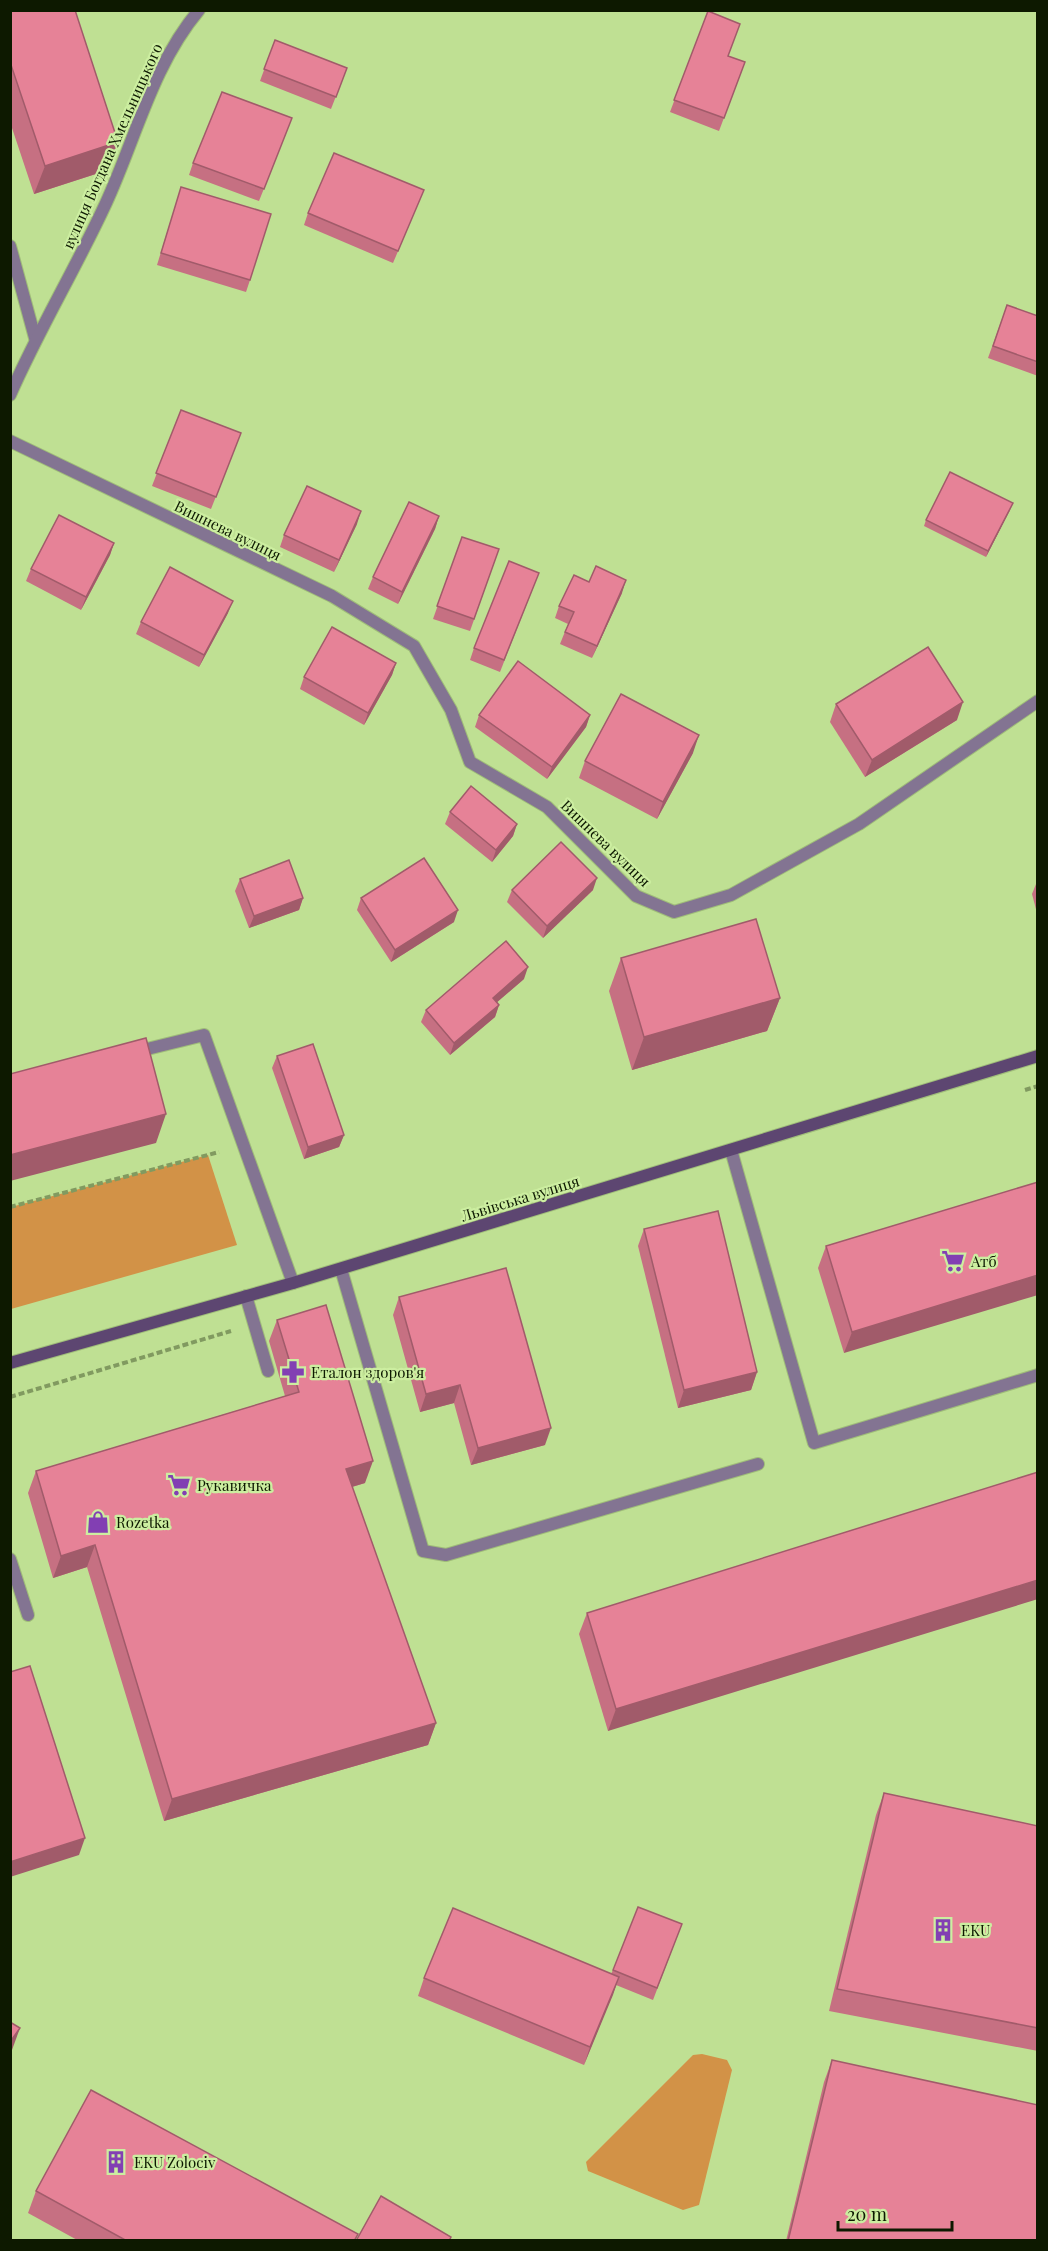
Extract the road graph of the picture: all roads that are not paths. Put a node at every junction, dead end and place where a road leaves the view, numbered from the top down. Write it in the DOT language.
graph roads {
  1 [pos="199,10"];
  2 [pos="10,246"];
  3 [pos="35,338"];
  4 [pos="10,395"];
  5 [pos="10,441"];
  6 [pos="1038,701"];
  7 [pos="124,1055"];
  8 [pos="1038,1056"];
  9 [pos="731,1150"];
  10 [pos="341,1269"];
  11 [pos="293,1283"];
  12 [pos="246,1296"];
  13 [pos="10,1363"];
  14 [pos="268,1371"];
  15 [pos="1038,1375"];
  16 [pos="758,1464"];
  17 [pos="10,1558"];
  18 [pos="28,1616"];
  1 -- 3 [label="street, вулиця Богдана Хмельницького"];
  2 -- 3 [label="street"];
  3 -- 4 [label="street, вулиця Богдана Хмельницького"];
  5 -- 6 [label="street, Вишнева вулиця"];
  7 -- 11 [label="street"];
  8 -- 9 [label="main road, Львівська вулиця"];
  9 -- 10 [label="main road, Львівська вулиця"];
  9 -- 15 [label="street"];
  10 -- 11 [label="main road, Львівська вулиця"];
  10 -- 16 [label="street"];
  11 -- 12 [label="main road, Львівська вулиця"];
  12 -- 13 [label="main road, Львівська вулиця"];
  12 -- 14 [label="street"];
  17 -- 18 [label="street"];
}
